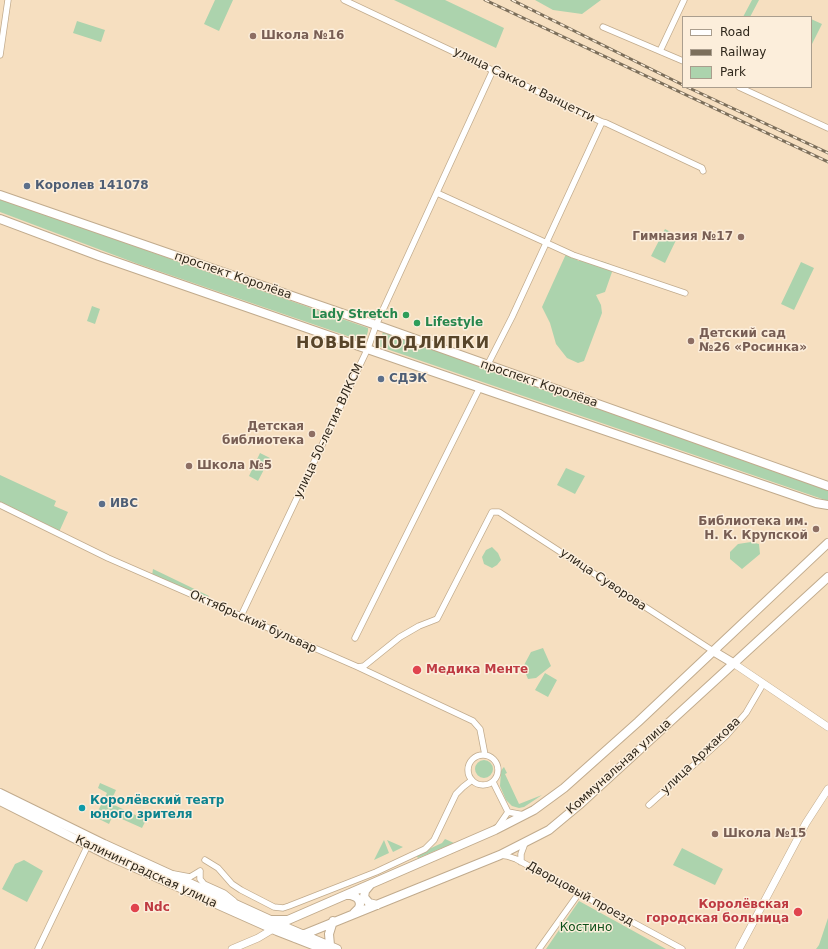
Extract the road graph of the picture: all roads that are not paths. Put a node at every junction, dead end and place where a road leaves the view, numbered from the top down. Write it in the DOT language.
graph roads {
  1 [pos="8,0"];
  2 [pos="344,0"];
  3 [pos="684,0"];
  4 [pos="602,27"];
  5 [pos="660,51"];
  6 [pos="0,55"];
  7 [pos="682,61"];
  8 [pos="493,70"];
  9 [pos="741,88"];
  10 [pos="602,122"];
  11 [pos="828,128"];
  12 [pos="703,171"];
  13 [pos="437,193"];
  14 [pos="0,195"];
  15 [pos="0,219"];
  16 [pos="546,242"];
  17 [pos="685,293"];
  18 [pos="376,325"];
  19 [pos="368,348"];
  20 [pos="487,366"];
  21 [pos="480,387"];
  22 [pos="828,486"];
  23 [pos="0,505"];
  24 [pos="828,505"];
  25 [pos="828,543"];
  26 [pos="828,577"];
  27 [pos="241,616"];
  28 [pos="355,638"];
  29 [pos="713,651"];
  30 [pos="733,664"];
  31 [pos="358,667"];
  32 [pos="763,684"];
  33 [pos="828,727"];
  34 [pos="485,755"];
  35 [pos="472,780"];
  36 [pos="493,782"];
  37 [pos="828,789"];
  38 [pos="0,793"];
  39 [pos="0,801"];
  40 [pos="649,805"];
  41 [pos="508,812"];
  42 [pos="526,815"];
  43 [pos="495,830"];
  44 [pos="90,842"];
  45 [pos="525,843"];
  46 [pos="500,855"];
  47 [pos="205,860"];
  48 [pos="521,862"];
  49 [pos="167,872"];
  50 [pos="370,885"];
  51 [pos="579,893"];
  52 [pos="346,895"];
  53 [pos="237,904"];
  54 [pos="377,905"];
  55 [pos="354,914"];
  56 [pos="272,920"];
  57 [pos="288,920"];
  58 [pos="333,921"];
  59 [pos="273,929"];
  60 [pos="290,929"];
  61 [pos="299,936"];
  62 [pos="330,948"];
  63 [pos="38,949"];
  64 [pos="232,949"];
  65 [pos="539,949"];
  66 [pos="682,949"];
  67 [pos="739,949"];
  1 -- 6 [label="street"];
  2 -- 8 [label="street, улица Сакко и Ванцетти"];
  3 -- 5 [label="street"];
  4 -- 5 [label="street"];
  5 -- 7 [label="street"];
  8 -- 10 [label="street, улица Сакко и Ванцетти"];
  8 -- 13 [label="street, улица 50-летия ВЛКСМ"];
  9 -- 11 [label="street"];
  10 -- 12 [label="street, улица Сакко и Ванцетти"];
  10 -- 16 [label="street"];
  13 -- 16 [label="street"];
  13 -- 18 [label="street, улица 50-летия ВЛКСМ"];
  14 -- 18 [label="main road, проспект Королёва"];
  15 -- 19 [label="main road, проспект Королёва"];
  16 -- 17 [label="street"];
  16 -- 20 [label="street"];
  18 -- 19 [label="street, улица 50-летия ВЛКСМ"];
  18 -- 20 [label="main road, проспект Королёва"];
  19 -- 21 [label="main road, проспект Королёва"];
  19 -- 27 [label="street, улица 50-летия ВЛКСМ"];
  20 -- 22 [label="main road, проспект Королёва"];
  21 -- 24 [label="main road, проспект Королёва"];
  21 -- 28 [label="street"];
  23 -- 27 [label="street, Октябрьский бульвар"];
  25 -- 29 [label="main road, Коммунальная улица"];
  26 -- 30 [label="main road, Коммунальная улица"];
  27 -- 31 [label="street, Октябрьский бульвар"];
  29 -- 30 [label="main road"];
  29 -- 31 [label="street, улица Суворова"];
  29 -- 42 [label="main road, Коммунальная улица"];
  30 -- 32 [label="street"];
  30 -- 45 [label="main road, Коммунальная улица"];
  31 -- 34 [label="street, Октябрьский бульвар"];
  32 -- 33 [label="street"];
  32 -- 40 [label="street, улица Аржакова"];
  34 -- 35 [label="street"];
  34 -- 36 [label="street"];
  35 -- 36 [label="street"];
  35 -- 47 [label="street"];
  36 -- 41 [label="street"];
  37 -- 67 [label="street"];
  38 -- 44 [label="main road, Калининградская улица"];
  39 -- 44 [label="main road, Калининградская улица"];
  41 -- 42 [label="street"];
  41 -- 43 [label="street"];
  42 -- 43 [label="main road, Коммунальная улица"];
  43 -- 50 [label="main road, Коммунальная улица"];
  44 -- 49 [label="main road, Калининградская улица"];
  44 -- 59 [label="main road, Калининградская улица"];
  44 -- 63 [label="street"];
  45 -- 46 [label="main road, Коммунальная улица"];
  45 -- 48 [label="street, Дворцовый проезд"];
  46 -- 48 [label="street, Дворцовый проезд"];
  46 -- 54 [label="main road, Коммунальная улица"];
  48 -- 51 [label="street, Дворцовый проезд"];
  49 -- 53 [label="main road, Калининградская улица"];
  49 -- 53 [label="street, Калининградская улица"];
  50 -- 52 [label="main road, Коммунальная улица"];
  50 -- 54 [label="main road"];
  51 -- 65 [label="street"];
  51 -- 66 [label="street, Дворцовый проезд"];
  52 -- 55 [label="main road"];
  52 -- 57 [label="main road, Коммунальная улица"];
  53 -- 56 [label="main road, Калининградская улица"];
  54 -- 55 [label="main road, Коммунальная улица"];
  55 -- 58 [label="main road, Коммунальная улица"];
  56 -- 57 [label="main road, Калининградская улица"];
  56 -- 60 [label="main road, Калининградская улица"];
  57 -- 60 [label="main road"];
  58 -- 61 [label="main road, Коммунальная улица"];
  58 -- 62 [label="main road"];
  59 -- 61 [label="main road, Калининградская улица"];
  59 -- 64 [label="street"];
  60 -- 61 [label="main road"];
  61 -- 62 [label="main road, Калининградская улица"];
}
